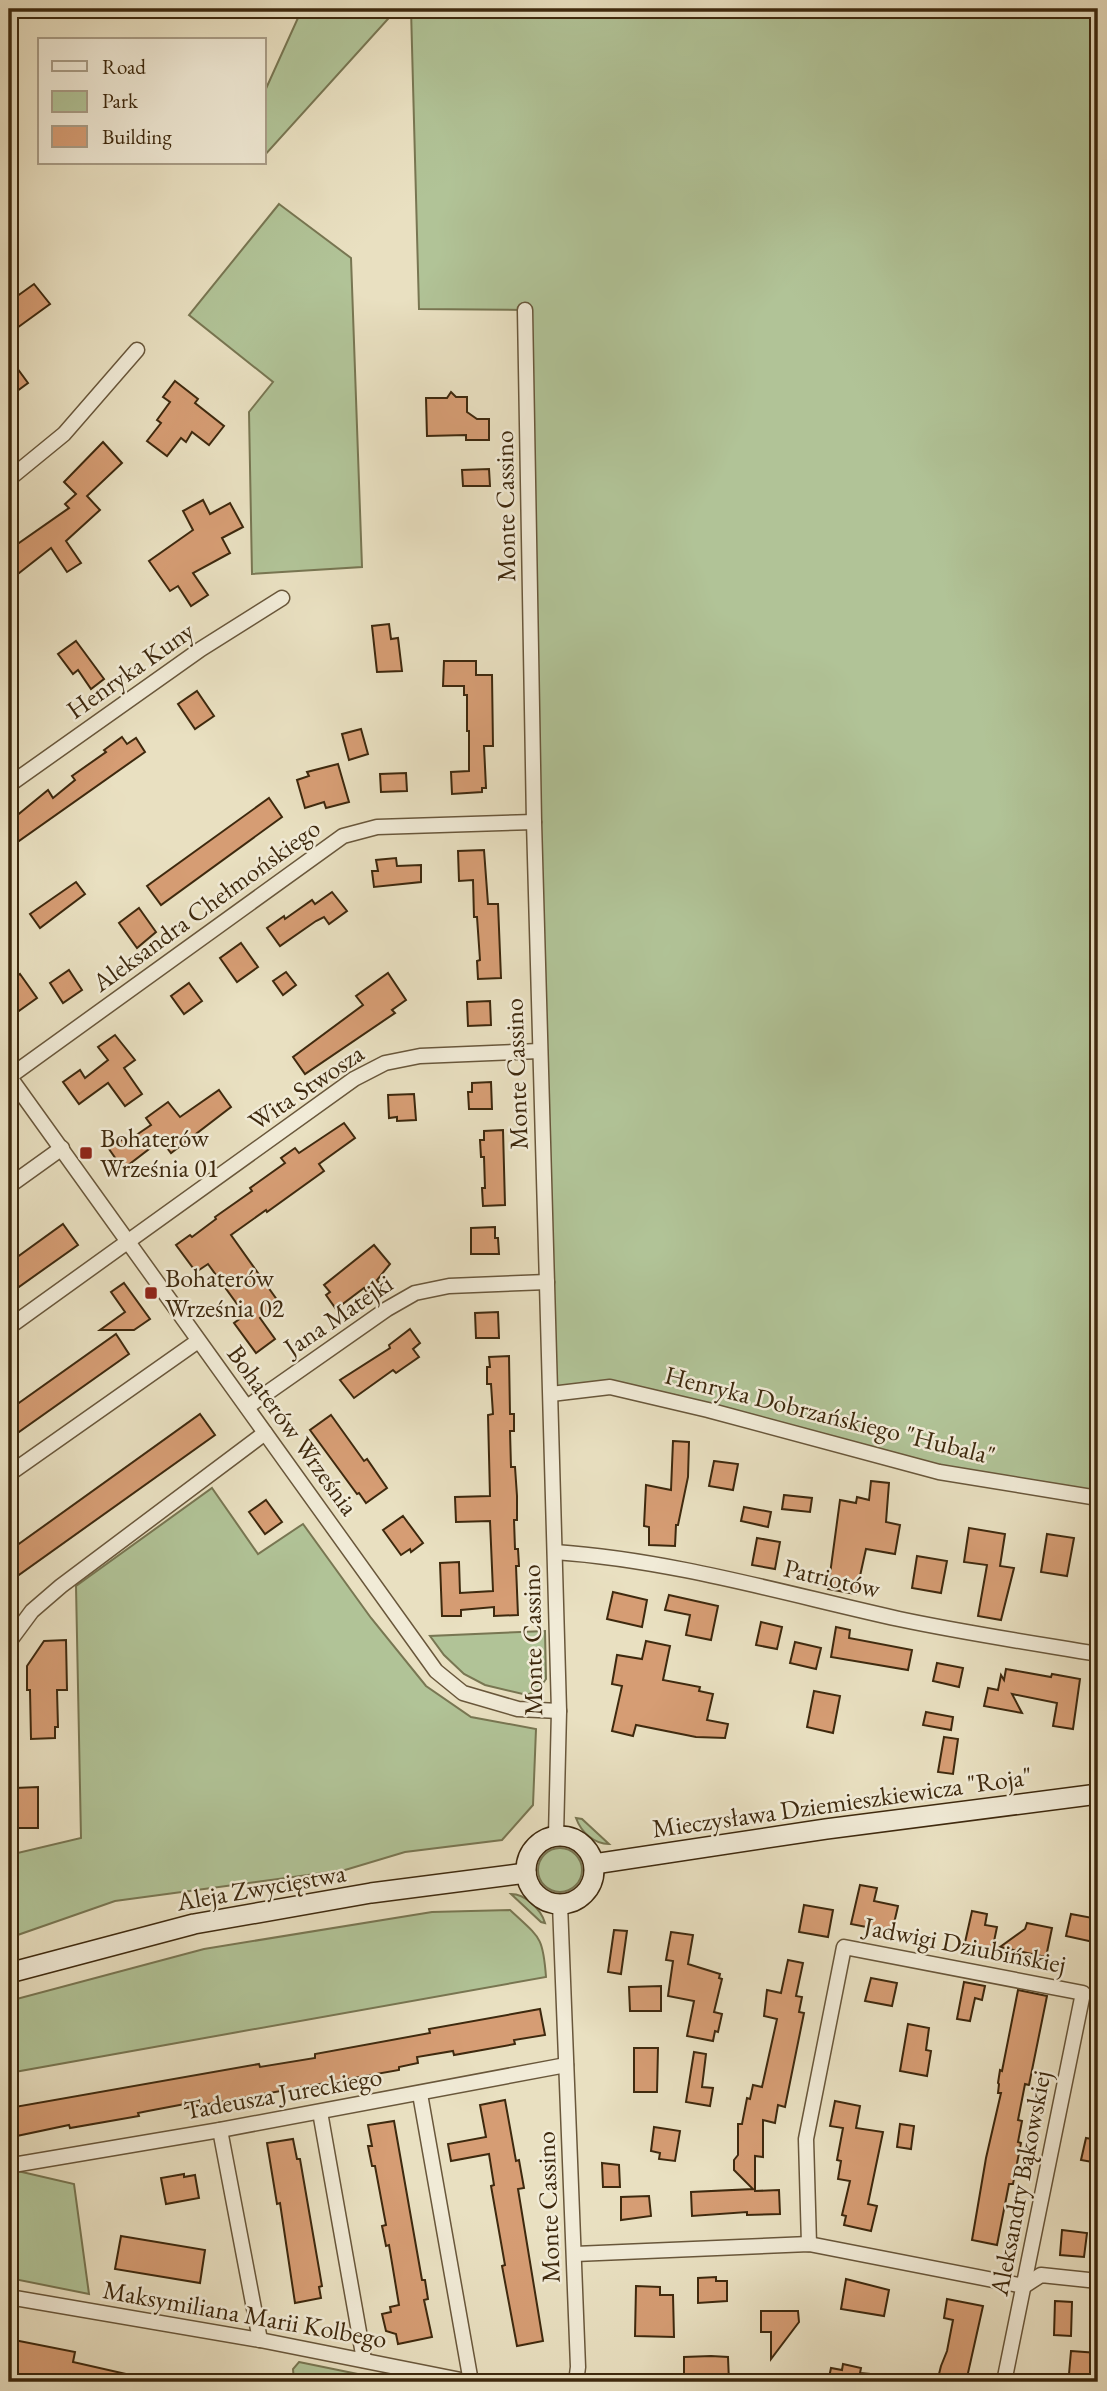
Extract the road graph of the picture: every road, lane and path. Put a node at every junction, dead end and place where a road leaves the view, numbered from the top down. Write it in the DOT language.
graph roads {
  1 [pos="526,310"];
  2 [pos="136,350"];
  3 [pos="9,479"];
  4 [pos="282,598"];
  5 [pos="9,785"];
  6 [pos="534,822"];
  7 [pos="540,1051"];
  8 [pos="9,1077"];
  9 [pos="62,1147"];
  10 [pos="9,1186"];
  11 [pos="127,1242"];
  12 [pos="547,1282"];
  13 [pos="9,1327"];
  14 [pos="198,1341"];
  15 [pos="551,1394"];
  16 [pos="247,1407"];
  17 [pos="265,1433"];
  18 [pos="9,1474"];
  19 [pos="1098,1498"];
  20 [pos="555,1552"];
  21 [pos="9,1642"];
  22 [pos="1098,1654"];
  23 [pos="559,1711"];
  24 [pos="1098,1794"];
  25 [pos="556,1836"];
  26 [pos="594,1864"];
  27 [pos="526,1873"];
  28 [pos="560,1904"];
  29 [pos="9,1973"];
  30 [pos="1083,1993"];
  31 [pos="566,2065"];
  32 [pos="420,2094"];
  33 [pos="320,2112"];
  34 [pos="220,2130"];
  35 [pos="9,2162"];
  36 [pos="809,2244"];
  37 [pos="575,2254"];
  38 [pos="1098,2281"];
  39 [pos="1024,2286"];
  40 [pos="9,2297"];
  41 [pos="260,2340"];
  42 [pos="364,2360"];
  43 [pos="471,2382"];
  44 [pos="576,2382"];
  45 [pos="1004,2382"];
  1 -- 6 [label="street, Monte Cassino"];
  2 -- 3 [label="street"];
  4 -- 5 [label="street, Henryka Kuny"];
  6 -- 7 [label="street, Monte Cassino"];
  6 -- 8 [label="street, Aleksandra Chełmońskiego"];
  7 -- 11 [label="street, Wita Stwosza"];
  7 -- 12 [label="street, Monte Cassino"];
  8 -- 9 [label="street, Bohaterów Września"];
  9 -- 10 [label="street"];
  9 -- 11 [label="street, Bohaterów Września"];
  11 -- 13 [label="street, Wita Stwosza"];
  11 -- 14 [label="street, Bohaterów Września"];
  12 -- 15 [label="street, Monte Cassino"];
  12 -- 16 [label="street, Jana Matejki"];
  14 -- 16 [label="street, Bohaterów Września"];
  14 -- 18 [label="street"];
  15 -- 19 [label="street, Henryka Dobrzańskiego \"Hubala\""];
  15 -- 20 [label="street, Monte Cassino"];
  16 -- 17 [label="street, Bohaterów Września"];
  17 -- 21 [label="street"];
  17 -- 23 [label="street, Bohaterów Września"];
  20 -- 22 [label="street, Patriotów"];
  20 -- 23 [label="street, Monte Cassino"];
  23 -- 25 [label="street, Monte Cassino"];
  24 -- 26 [label="main road, Mieczysława Dziemieszkiewicza \"Roja\""];
  25 -- 26 [label="main road"];
  25 -- 27 [label="main road"];
  26 -- 28 [label="main road"];
  27 -- 28 [label="main road"];
  27 -- 29 [label="main road, Aleja Zwycięstwa"];
  28 -- 31 [label="street, Monte Cassino"];
  30 -- 36 [label="street, Jadwigi Dziubińskiej"];
  30 -- 39 [label="street, Aleksandry Bąkowskiej"];
  31 -- 32 [label="street, Tadeusza Jureckiego"];
  31 -- 37 [label="street, Monte Cassino"];
  32 -- 33 [label="street, Tadeusza Jureckiego"];
  32 -- 43 [label="street"];
  33 -- 34 [label="street, Tadeusza Jureckiego"];
  33 -- 42 [label="street"];
  34 -- 35 [label="street, Tadeusza Jureckiego"];
  34 -- 41 [label="street"];
  36 -- 37 [label="street"];
  36 -- 39 [label="street"];
  37 -- 44 [label="street, Monte Cassino"];
  38 -- 39 [label="street"];
  39 -- 45 [label="street, Aleksandry Bąkowskiej"];
  40 -- 41 [label="street, Maksymiliana Marii Kolbego"];
  41 -- 42 [label="street, Maksymiliana Marii Kolbego"];
  42 -- 43 [label="street, Maksymiliana Marii Kolbego"];
}
